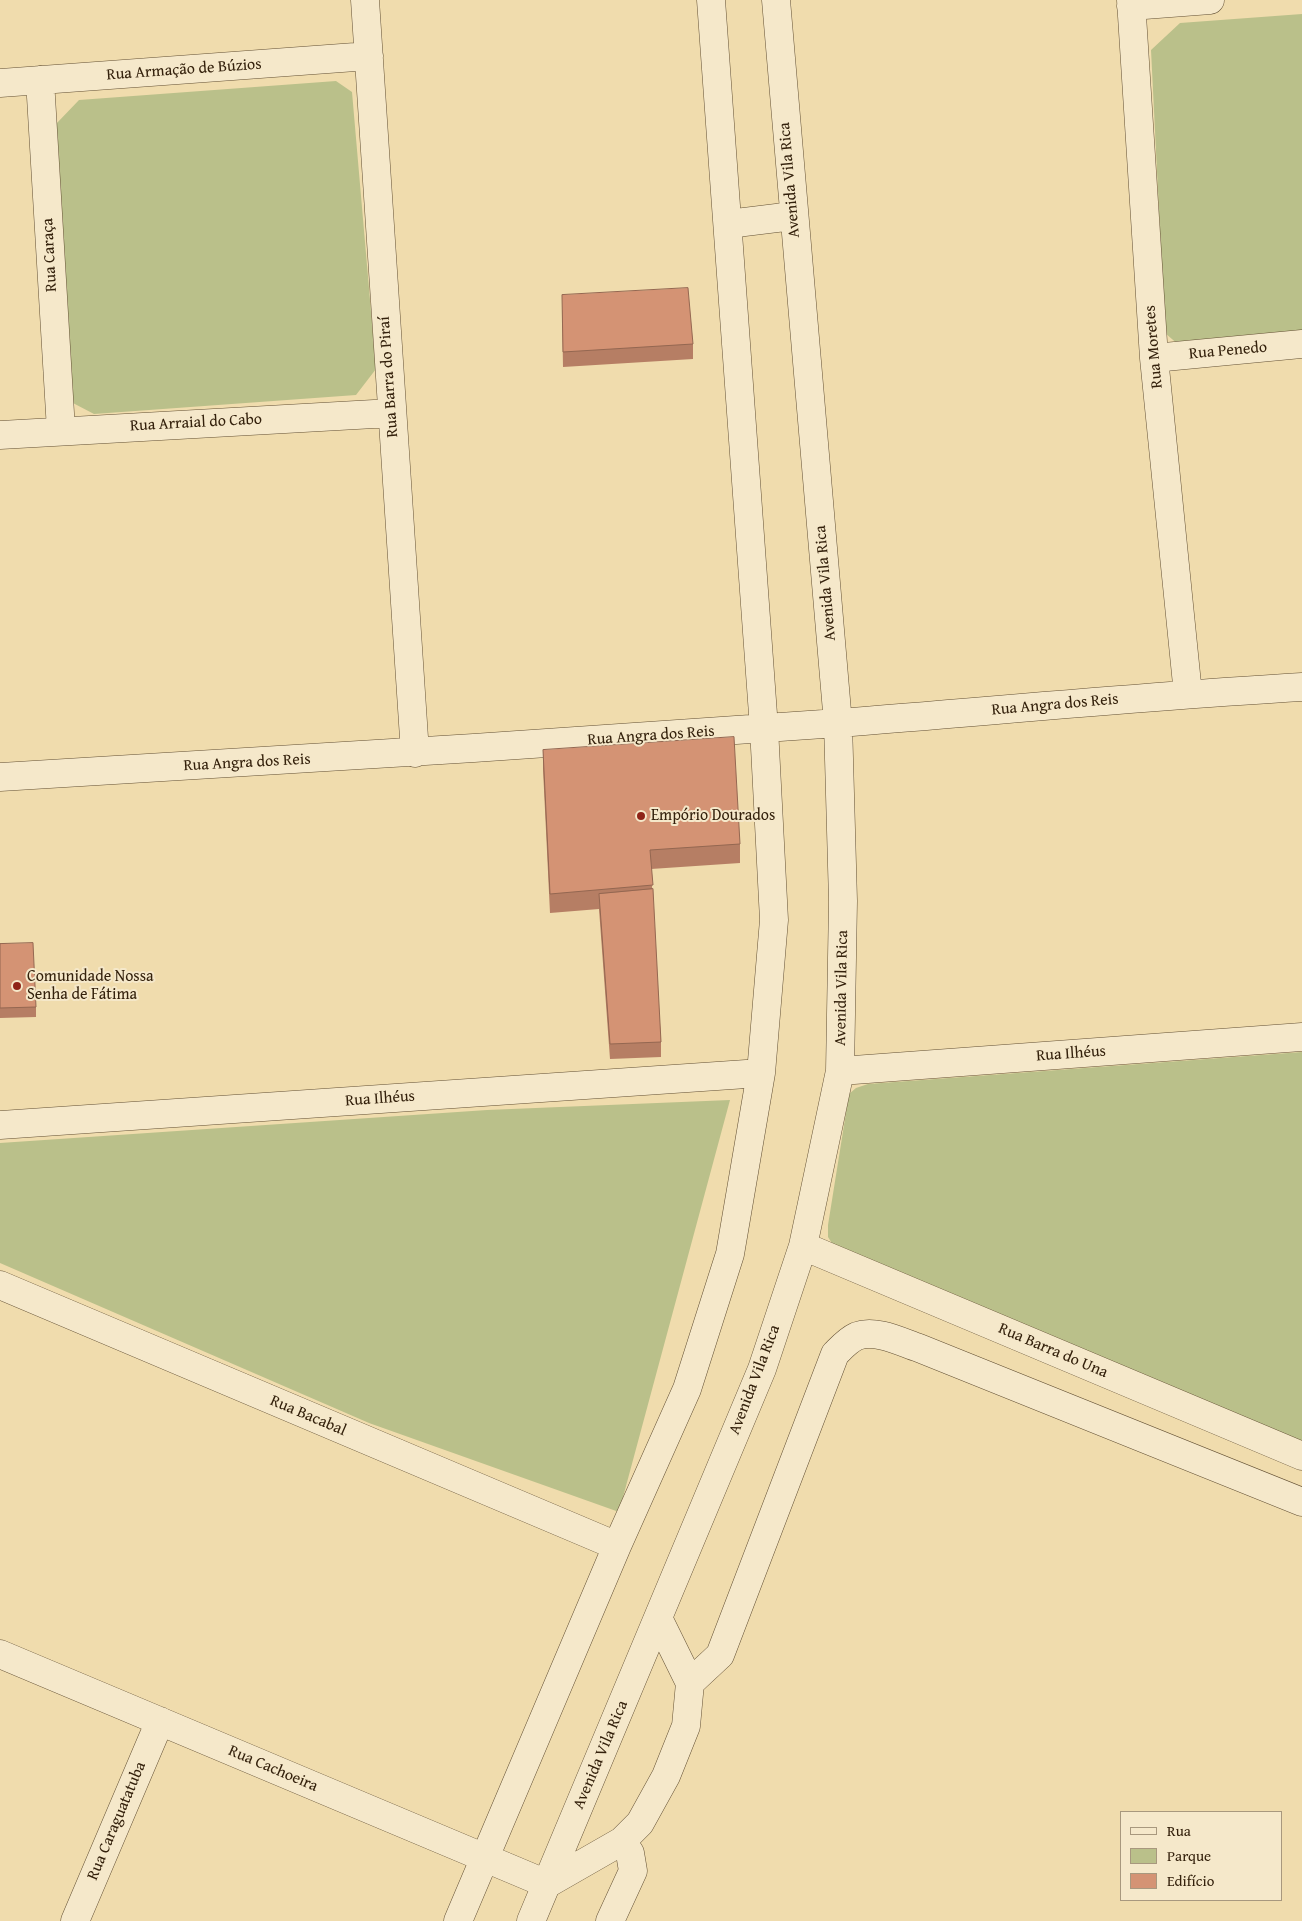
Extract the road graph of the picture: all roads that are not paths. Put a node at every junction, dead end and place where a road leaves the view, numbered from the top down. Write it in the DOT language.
graph roads {
  1 [pos="365,0"];
  2 [pos="711,0"];
  3 [pos="776,0"];
  4 [pos="1210,0"];
  5 [pos="1131,3"];
  6 [pos="369,56"];
  7 [pos="40,80"];
  8 [pos="0,83"];
  9 [pos="793,216"];
  10 [pos="728,224"];
  11 [pos="1302,344"];
  12 [pos="1154,358"];
  13 [pos="392,413"];
  14 [pos="60,430"];
  15 [pos="0,435"];
  16 [pos="1302,687"];
  17 [pos="1188,694"];
  18 [pos="838,723"];
  19 [pos="764,728"];
  20 [pos="415,753"];
  21 [pos="0,777"];
  22 [pos="1302,1038"];
  23 [pos="840,1071"];
  24 [pos="761,1073"];
  25 [pos="0,1125"];
  26 [pos="804,1246"];
  27 [pos="0,1285"];
  28 [pos="1302,1456"];
  29 [pos="1302,1502"];
  30 [pos="617,1546"];
  31 [pos="658,1618"];
  32 [pos="0,1654"];
  33 [pos="697,1676"];
  34 [pos="160,1721"];
  35 [pos="626,1847"];
  36 [pos="485,1858"];
  37 [pos="547,1884"];
  38 [pos="75,1921"];
  39 [pos="458,1921"];
  40 [pos="531,1921"];
  41 [pos="610,1921"];
  1 -- 6 [label="street, Rua Barra do Piraí"];
  2 -- 10 [label="street"];
  3 -- 9 [label="street, Avenida Vila Rica"];
  4 -- 5 [label="street"];
  5 -- 12 [label="street, Rua Moretes"];
  6 -- 7 [label="street, Rua Armação de Búzios"];
  6 -- 13 [label="street, Rua Barra do Piraí"];
  7 -- 8 [label="street, Rua Armação de Búzios"];
  7 -- 14 [label="street, Rua Caraça"];
  9 -- 10 [label="street"];
  9 -- 18 [label="street, Avenida Vila Rica"];
  10 -- 19 [label="street"];
  11 -- 12 [label="street, Rua Penedo"];
  12 -- 17 [label="street, Rua Moretes"];
  13 -- 14 [label="street, Rua Arraial do Cabo"];
  13 -- 20 [label="street, Rua Barra do Piraí"];
  14 -- 15 [label="street, Rua Arraial do Cabo"];
  16 -- 17 [label="street, Rua Angra dos Reis"];
  17 -- 18 [label="street, Rua Angra dos Reis"];
  18 -- 19 [label="street, Rua Angra dos Reis"];
  18 -- 23 [label="street, Avenida Vila Rica"];
  19 -- 20 [label="street, Rua Angra dos Reis"];
  19 -- 24 [label="street"];
  20 -- 21 [label="street, Rua Angra dos Reis"];
  22 -- 23 [label="street, Rua Ilhéus"];
  23 -- 26 [label="street, Avenida Vila Rica"];
  24 -- 25 [label="street, Rua Ilhéus"];
  24 -- 30 [label="street"];
  26 -- 28 [label="street, Rua Barra do Una"];
  26 -- 31 [label="street, Avenida Vila Rica"];
  27 -- 30 [label="street, Rua Bacabal"];
  29 -- 33 [label="street"];
  30 -- 36 [label="street"];
  31 -- 33 [label="street"];
  31 -- 37 [label="street, Avenida Vila Rica"];
  32 -- 34 [label="street, Rua Cachoeira"];
  33 -- 35 [label="street"];
  34 -- 36 [label="street, Rua Cachoeira"];
  34 -- 38 [label="street, Rua Caraguatatuba"];
  35 -- 37 [label="street"];
  35 -- 41 [label="street"];
  36 -- 37 [label="street, Rua Cachoeira"];
  36 -- 39 [label="street"];
  37 -- 40 [label="street, Avenida Vila Rica"];
}
